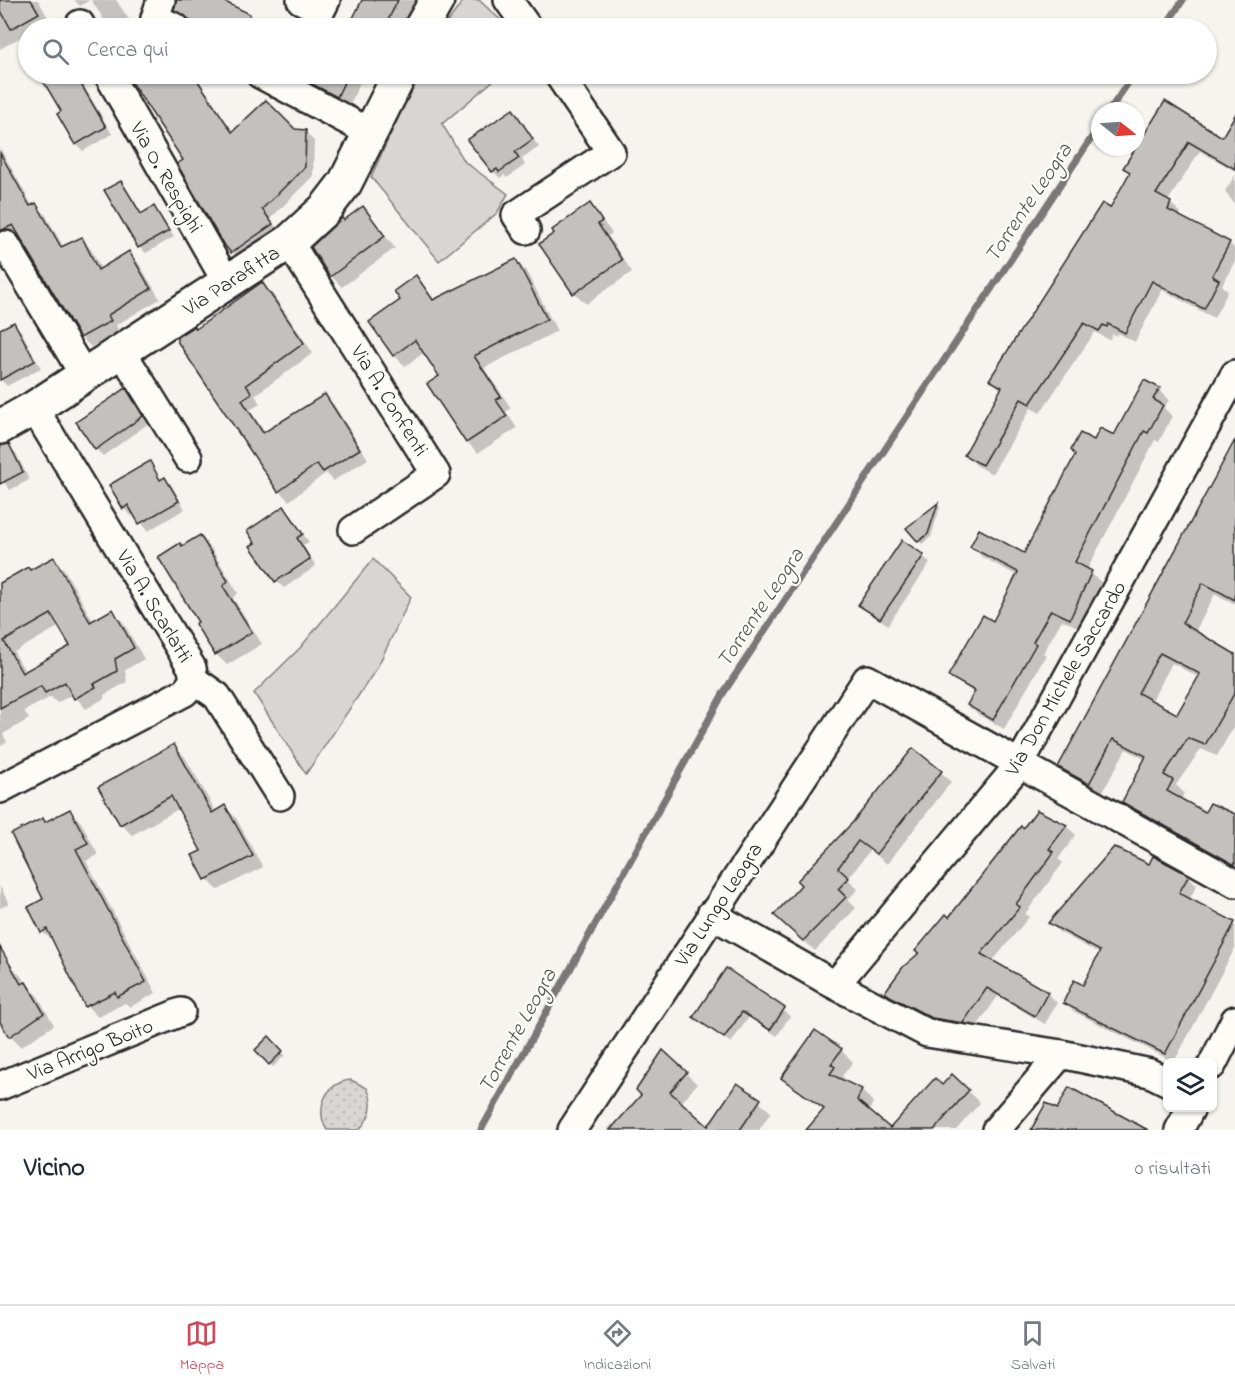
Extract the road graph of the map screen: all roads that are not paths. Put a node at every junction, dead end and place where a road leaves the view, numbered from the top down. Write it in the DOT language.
graph roads {
  1 [pos="161,0"];
  2 [pos="301,0"];
  3 [pos="326,0"];
  4 [pos="436,0"];
  5 [pos="508,0"];
  6 [pos="155,18"];
  7 [pos="426,18"];
  8 [pos="521,18"];
  9 [pos="114,84"];
  10 [pos="279,84"];
  11 [pos="395,84"];
  12 [pos="565,84"];
  13 [pos="371,133"];
  14 [pos="526,230"];
  15 [pos="289,242"];
  16 [pos="6,245"];
  17 [pos="226,281"];
  18 [pos="122,352"];
  19 [pos="1235,374"];
  20 [pos="84,375"];
  21 [pos="34,408"];
  22 [pos="0,427"];
  23 [pos="188,458"];
  24 [pos="353,530"];
  25 [pos="194,680"];
  26 [pos="1019,765"];
  27 [pos="0,789"];
  28 [pos="280,796"];
  29 [pos="1235,883"];
  30 [pos="711,914"];
  31 [pos="835,985"];
  32 [pos="181,1012"];
  33 [pos="1235,1020"];
  34 [pos="1061,1054"];
  35 [pos="1216,1058"];
  36 [pos="1163,1080"];
  37 [pos="0,1086"];
  38 [pos="1188,1112"];
  39 [pos="572,1130"];
  40 [pos="996,1130"];
  41 [pos="1179,1130"];
  1 -- 6 [label="street"];
  2 -- 3 [label="street"];
  4 -- 7 [label="street"];
  5 -- 8 [label="street"];
  9 -- 17 [label="street, Via O. Respighi"];
  10 -- 13 [label="street"];
  11 -- 13 [label="street, Via Parafitta"];
  12 -- 14 [label="street"];
  13 -- 15 [label="street, Via Parafitta"];
  15 -- 17 [label="street, Via Parafitta"];
  15 -- 24 [label="street, Via A. Confenti"];
  16 -- 20 [label="street"];
  17 -- 18 [label="street, Via Parafitta"];
  18 -- 20 [label="street, Via Parafitta"];
  18 -- 23 [label="street"];
  19 -- 26 [label="street, Via Don Michele Saccardo"];
  20 -- 21 [label="street, Via Parafitta"];
  21 -- 22 [label="street, Via Parafitta"];
  21 -- 25 [label="street, Via A. Scarlatti"];
  25 -- 27 [label="street"];
  25 -- 28 [label="street, Via A. Scarlatti"];
  26 -- 29 [label="street"];
  26 -- 30 [label="street, Via Lungo Leogra"];
  26 -- 31 [label="street, Via Don Michele Saccardo"];
  30 -- 31 [label="street"];
  30 -- 39 [label="street, Via Lungo Leogra"];
  31 -- 34 [label="street"];
  32 -- 37 [label="street, Via Arrigo Boito"];
  33 -- 35 [label="street"];
  34 -- 36 [label="street"];
  34 -- 40 [label="street"];
  38 -- 41 [label="street"];
}
